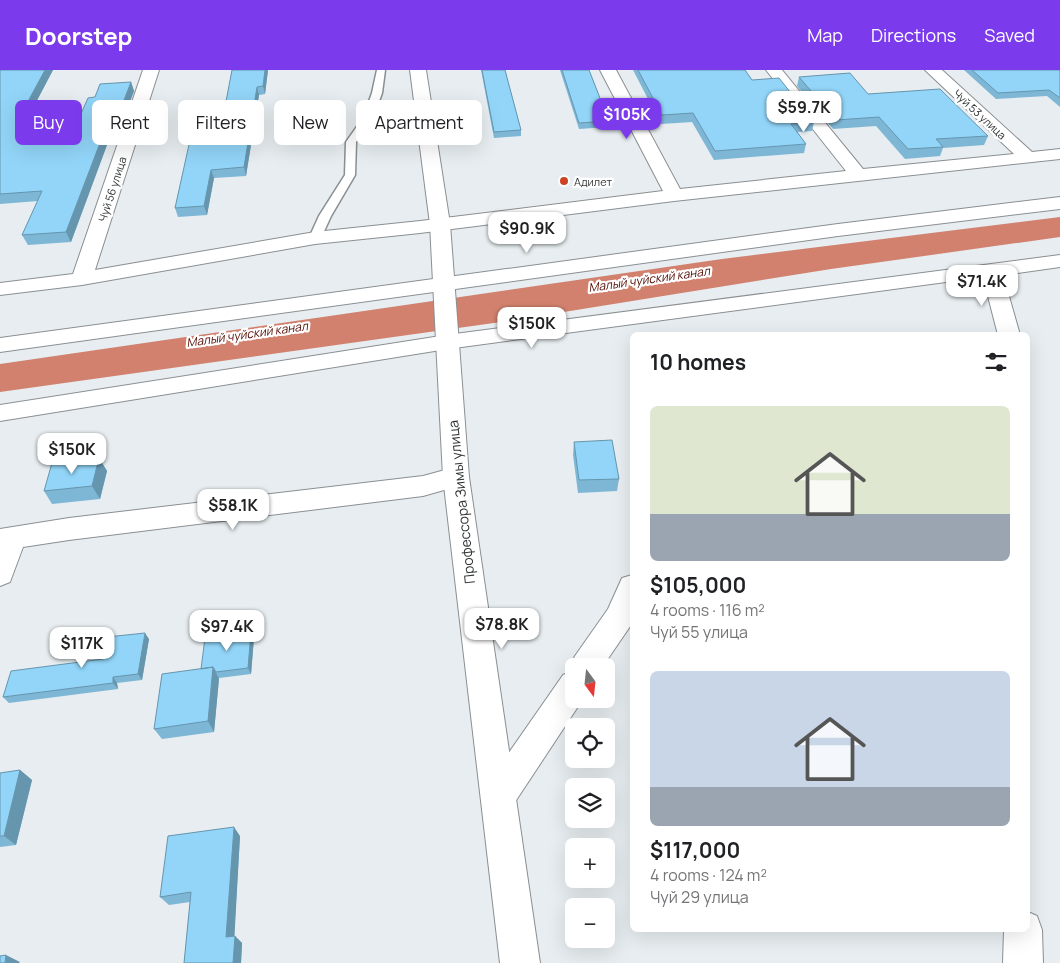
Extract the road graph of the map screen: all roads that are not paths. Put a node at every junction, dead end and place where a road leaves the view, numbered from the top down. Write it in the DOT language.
graph roads {
  1 [pos="151,70"];
  2 [pos="381,70"];
  3 [pos="418,70"];
  4 [pos="608,70"];
  5 [pos="774,70"];
  6 [pos="933,70"];
  7 [pos="374,100"];
  8 [pos="422,100"];
  9 [pos="356,135"];
  10 [pos="429,145"];
  11 [pos="1060,154"];
  12 [pos="1028,157"];
  13 [pos="859,176"];
  14 [pos="674,195"];
  15 [pos="1060,203"];
  16 [pos="440,224"];
  17 [pos="315,238"];
  18 [pos="1060,261"];
  19 [pos="991,270"];
  20 [pos="82,279"];
  21 [pos="445,284"];
  22 [pos="0,289"];
  23 [pos="1008,332"];
  24 [pos="447,342"];
  25 [pos="0,345"];
  26 [pos="0,413"];
  27 [pos="456,477"];
  28 [pos="6,539"];
  29 [pos="0,574"];
  30 [pos="630,592"];
  31 [pos="591,658"];
  32 [pos="565,698"];
  33 [pos="499,796"];
  34 [pos="1023,932"];
  35 [pos="520,963"];
  36 [pos="1023,963"];
  1 -- 20 [label="street, Чуй 56 улица"];
  2 -- 7 [label="lane"];
  3 -- 8 [label="street, Профессора Зимы улица"];
  4 -- 14 [label="street"];
  5 -- 13 [label="street"];
  6 -- 12 [label="street, Чуй 53 улица"];
  9 -- 17 [label="lane"];
  10 -- 16 [label="street, Профессора Зимы улица"];
  11 -- 12 [label="street"];
  12 -- 13 [label="street"];
  13 -- 14 [label="street"];
  14 -- 16 [label="street"];
  15 -- 21 [label="street"];
  16 -- 17 [label="street"];
  16 -- 21 [label="street, Профессора Зимы улица"];
  17 -- 20 [label="street"];
  18 -- 19 [label="street"];
  19 -- 23 [label="street"];
  19 -- 24 [label="street"];
  20 -- 22 [label="street"];
  21 -- 24 [label="street, Профессора Зимы улица"];
  21 -- 25 [label="street"];
  24 -- 26 [label="street"];
  24 -- 27 [label="street, Профессора Зимы улица"];
  27 -- 28 [label="street"];
  27 -- 33 [label="street, Профессора Зимы улица"];
  28 -- 29 [label="street"];
  30 -- 31 [label="street"];
  32 -- 33 [label="street"];
  33 -- 35 [label="street, Профессора Зимы улица"];
  34 -- 36 [label="street"];
}
